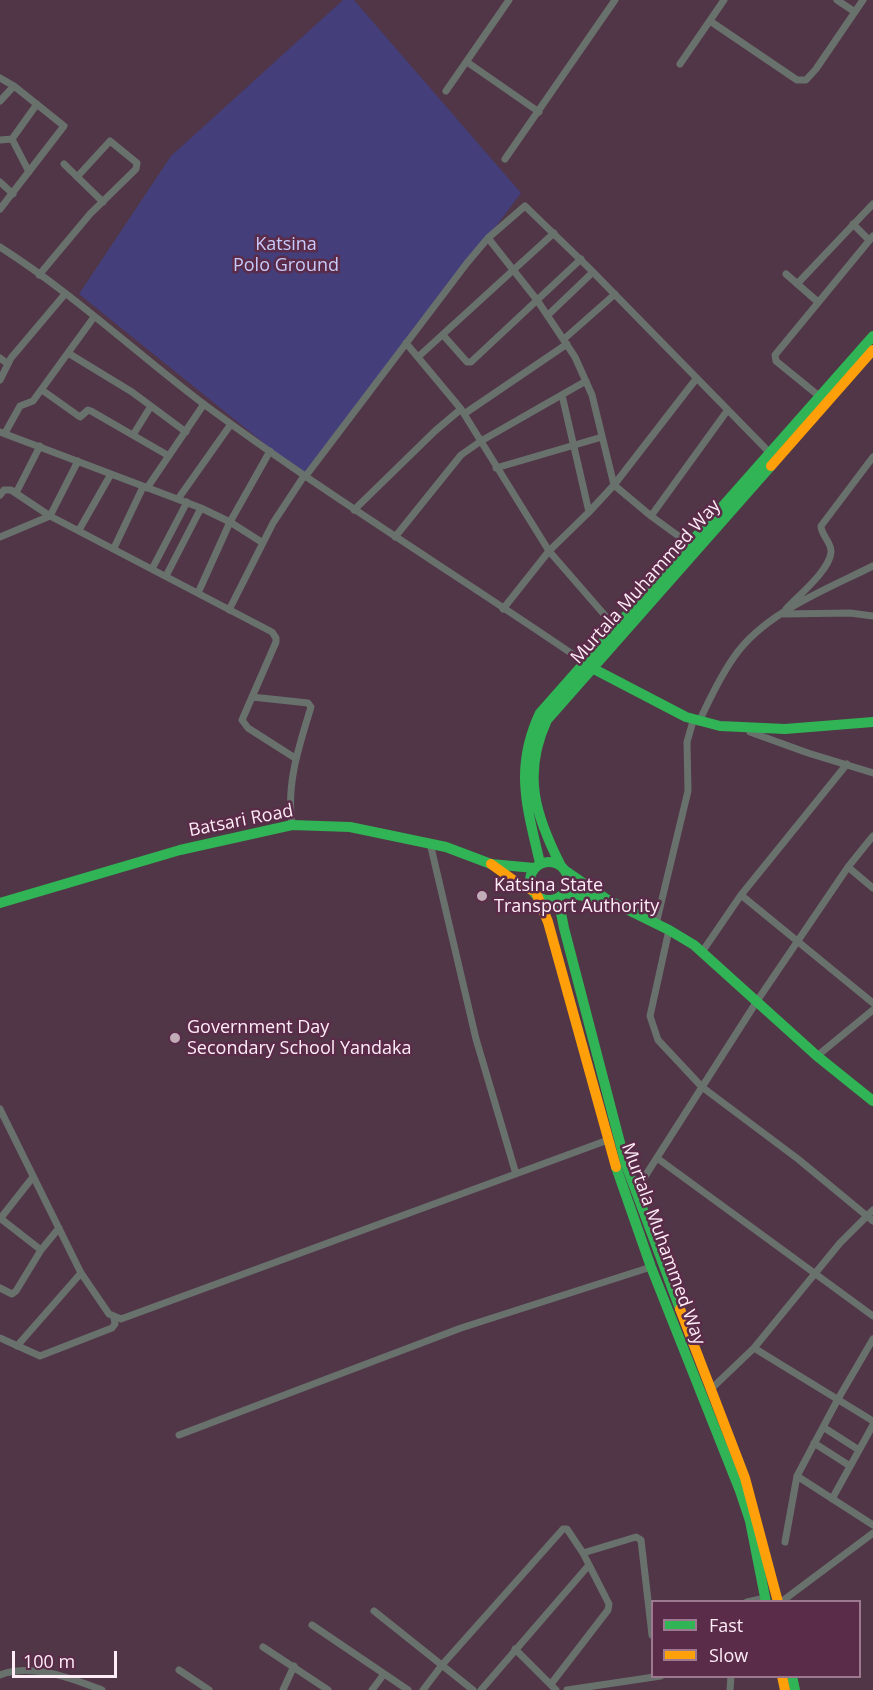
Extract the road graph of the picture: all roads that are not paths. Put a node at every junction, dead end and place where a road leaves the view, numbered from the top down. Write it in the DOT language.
graph roads {
  1 [pos="509,0"];
  2 [pos="615,0"];
  3 [pos="724,0"];
  4 [pos="837,0"];
  5 [pos="863,0"];
  6 [pos="855,12"];
  7 [pos="710,21"];
  8 [pos="467,62"];
  9 [pos="680,64"];
  10 [pos="0,78"];
  11 [pos="14,86"];
  12 [pos="446,92"];
  13 [pos="0,101"];
  14 [pos="37,104"];
  15 [pos="539,112"];
  16 [pos="12,139"];
  17 [pos="0,140"];
  18 [pos="505,159"];
  19 [pos="64,164"];
  20 [pos="29,172"];
  21 [pos="77,177"];
  22 [pos="0,183"];
  23 [pos="12,194"];
  24 [pos="103,202"];
  25 [pos="873,204"];
  26 [pos="0,209"];
  27 [pos="854,224"];
  28 [pos="554,233"];
  29 [pos="488,238"];
  30 [pos="871,238"];
  31 [pos="0,247"];
  32 [pos="580,260"];
  33 [pos="513,271"];
  34 [pos="593,272"];
  35 [pos="786,274"];
  36 [pos="39,275"];
  37 [pos="797,284"];
  38 [pos="65,294"];
  39 [pos="615,294"];
  40 [pos="537,300"];
  41 [pos="818,302"];
  42 [pos="548,315"];
  43 [pos="94,317"];
  44 [pos="443,335"];
  45 [pos="873,336"];
  46 [pos="566,342"];
  47 [pos="406,343"];
  48 [pos="873,350"];
  49 [pos="68,353"];
  50 [pos="418,357"];
  51 [pos="0,358"];
  52 [pos="8,364"];
  53 [pos="696,379"];
  54 [pos="0,380"];
  55 [pos="586,381"];
  56 [pos="42,390"];
  57 [pos="562,395"];
  58 [pos="819,396"];
  59 [pos="204,404"];
  60 [pos="151,406"];
  61 [pos="727,411"];
  62 [pos="462,412"];
  63 [pos="231,424"];
  64 [pos="186,432"];
  65 [pos="2,433"];
  66 [pos="133,435"];
  67 [pos="602,437"];
  68 [pos="481,441"];
  69 [pos="40,446"];
  70 [pos="573,446"];
  71 [pos="270,451"];
  72 [pos="770,453"];
  73 [pos="169,456"];
  74 [pos="873,457"];
  75 [pos="78,461"];
  76 [pos="496,468"];
  77 [pos="111,474"];
  78 [pos="305,477"];
  79 [pos="614,485"];
  80 [pos="145,488"];
  81 [pos="16,493"];
  82 [pos="0,495"];
  83 [pos="178,499"];
  84 [pos="187,502"];
  85 [pos="201,508"];
  86 [pos="354,510"];
  87 [pos="589,512"];
  88 [pos="50,516"];
  89 [pos="651,516"];
  90 [pos="230,522"];
  91 [pos="79,530"];
  92 [pos="0,537"];
  93 [pos="395,537"];
  94 [pos="263,543"];
  95 [pos="688,543"];
  96 [pos="114,548"];
  97 [pos="549,551"];
  98 [pos="873,566"];
  99 [pos="152,569"];
  100 [pos="166,576"];
  101 [pos="198,593"];
  102 [pos="503,609"];
  103 [pos="229,610"];
  104 [pos="782,614"];
  105 [pos="873,616"];
  106 [pos="615,627"];
  107 [pos="588,665"];
  108 [pos="252,697"];
  109 [pos="696,721"];
  110 [pos="873,722"];
  111 [pos="742,729"];
  112 [pos="295,758"];
  113 [pos="847,764"];
  114 [pos="873,773"];
  115 [pos="292,825"];
  116 [pos="873,836"];
  117 [pos="430,843"];
  118 [pos="491,864"];
  119 [pos="537,866"];
  120 [pos="848,867"];
  121 [pos="564,868"];
  122 [pos="873,888"];
  123 [pos="534,892"];
  124 [pos="561,895"];
  125 [pos="741,895"];
  126 [pos="608,900"];
  127 [pos="0,903"];
  128 [pos="656,924"];
  129 [pos="669,930"];
  130 [pos="799,940"];
  131 [pos="702,951"];
  132 [pos="757,1001"];
  133 [pos="873,1003"];
  134 [pos="873,1010"];
  135 [pos="817,1056"];
  136 [pos="702,1087"];
  137 [pos="873,1101"];
  138 [pos="0,1108"];
  139 [pos="608,1140"];
  140 [pos="657,1158"];
  141 [pos="516,1174"];
  142 [pos="33,1177"];
  143 [pos="636,1192"];
  144 [pos="873,1210"];
  145 [pos="1,1215"];
  146 [pos="870,1218"];
  147 [pos="59,1228"];
  148 [pos="41,1250"];
  149 [pos="651,1267"];
  150 [pos="81,1273"];
  151 [pos="813,1274"];
  152 [pos="0,1288"];
  153 [pos="873,1316"];
  154 [pos="114,1317"];
  155 [pos="0,1338"];
  156 [pos="873,1340"];
  157 [pos="17,1346"];
  158 [pos="754,1348"];
  159 [pos="710,1390"];
  160 [pos="838,1399"];
  161 [pos="873,1421"];
  162 [pos="873,1425"];
  163 [pos="823,1427"];
  164 [pos="179,1435"];
  165 [pos="814,1443"];
  166 [pos="859,1450"];
  167 [pos="850,1466"];
  168 [pos="797,1476"];
  169 [pos="832,1498"];
  170 [pos="873,1525"];
  171 [pos="873,1533"];
  172 [pos="785,1542"];
  173 [pos="583,1553"];
  174 [pos="589,1564"];
  175 [pos="766,1600"];
  176 [pos="778,1600"];
  177 [pos="782,1600"];
  178 [pos="374,1611"];
  179 [pos="312,1625"];
  180 [pos="651,1626"];
  181 [pos="263,1647"];
  182 [pos="515,1649"];
  183 [pos="442,1665"];
  184 [pos="294,1666"];
  185 [pos="179,1670"];
  186 [pos="384,1674"];
  187 [pos="0,1675"];
  188 [pos="653,1678"];
  189 [pos="553,1687"];
  190 [pos="102,1690"];
  191 [pos="209,1690"];
  192 [pos="283,1690"];
  193 [pos="328,1690"];
  194 [pos="372,1690"];
  195 [pos="408,1690"];
  196 [pos="423,1690"];
  197 [pos="473,1690"];
  198 [pos="481,1690"];
  199 [pos="567,1690"];
  1 -- 8 [label="street"];
  2 -- 15 [label="street"];
  3 -- 7 [label="street"];
  4 -- 6 [label="street"];
  5 -- 6 [label="street"];
  6 -- 7 [label="street"];
  7 -- 9 [label="street"];
  8 -- 12 [label="street"];
  8 -- 15 [label="street"];
  10 -- 11 [label="street"];
  11 -- 13 [label="street"];
  11 -- 14 [label="street"];
  14 -- 16 [label="street"];
  14 -- 20 [label="street"];
  15 -- 18 [label="street"];
  16 -- 17 [label="street"];
  16 -- 20 [label="street"];
  19 -- 21 [label="street"];
  20 -- 23 [label="street"];
  21 -- 24 [label="street"];
  21 -- 24 [label="street"];
  22 -- 23 [label="street"];
  23 -- 26 [label="street"];
  24 -- 36 [label="street"];
  25 -- 27 [label="street"];
  27 -- 30 [label="street"];
  27 -- 37 [label="street"];
  28 -- 29 [label="street"];
  28 -- 32 [label="street"];
  28 -- 33 [label="street"];
  29 -- 33 [label="street"];
  29 -- 47 [label="street"];
  30 -- 41 [label="street"];
  31 -- 36 [label="street"];
  32 -- 34 [label="street"];
  32 -- 40 [label="street"];
  33 -- 40 [label="street"];
  33 -- 44 [label="street"];
  34 -- 39 [label="street"];
  34 -- 42 [label="street"];
  35 -- 37 [label="street"];
  36 -- 38 [label="street"];
  37 -- 41 [label="street"];
  38 -- 43 [label="street"];
  38 -- 52 [label="street"];
  39 -- 46 [label="street"];
  39 -- 53 [label="street"];
  40 -- 42 [label="street"];
  40 -- 44 [label="street"];
  41 -- 58 [label="street"];
  42 -- 46 [label="street"];
  43 -- 49 [label="street"];
  43 -- 59 [label="street"];
  44 -- 50 [label="street"];
  45 -- 58 [label="main road"];
  46 -- 55 [label="street"];
  46 -- 62 [label="street"];
  47 -- 50 [label="street"];
  47 -- 78 [label="street"];
  48 -- 107 [label="main road, Murtala Muhammed Way"];
  49 -- 56 [label="street"];
  49 -- 60 [label="street"];
  50 -- 62 [label="street"];
  51 -- 52 [label="street"];
  52 -- 54 [label="street"];
  53 -- 61 [label="street"];
  53 -- 79 [label="street"];
  55 -- 57 [label="street"];
  55 -- 67 [label="street"];
  56 -- 65 [label="street"];
  56 -- 66 [label="street"];
  57 -- 68 [label="street"];
  57 -- 70 [label="street"];
  58 -- 72 [label="main road"];
  59 -- 63 [label="street"];
  59 -- 64 [label="street"];
  60 -- 64 [label="street"];
  60 -- 66 [label="street"];
  61 -- 72 [label="street"];
  61 -- 89 [label="street"];
  62 -- 68 [label="street"];
  62 -- 86 [label="street"];
  63 -- 71 [label="street"];
  63 -- 83 [label="street"];
  64 -- 73 [label="street"];
  65 -- 69 [label="street"];
  66 -- 73 [label="street"];
  67 -- 70 [label="street"];
  67 -- 79 [label="street"];
  68 -- 76 [label="street"];
  68 -- 93 [label="street"];
  69 -- 75 [label="street"];
  69 -- 81 [label="street"];
  70 -- 76 [label="street"];
  70 -- 87 [label="street"];
  71 -- 78 [label="street"];
  71 -- 90 [label="street"];
  72 -- 95 [label="main road"];
  73 -- 80 [label="street"];
  74 -- 104 [label="street"];
  75 -- 77 [label="street"];
  75 -- 88 [label="street"];
  76 -- 97 [label="street"];
  77 -- 80 [label="street"];
  77 -- 91 [label="street"];
  78 -- 86 [label="street"];
  78 -- 94 [label="street"];
  79 -- 87 [label="street"];
  79 -- 89 [label="street"];
  80 -- 83 [label="street"];
  80 -- 96 [label="street"];
  81 -- 82 [label="street"];
  81 -- 88 [label="street"];
  83 -- 84 [label="street"];
  84 -- 85 [label="street"];
  84 -- 99 [label="street"];
  85 -- 90 [label="street"];
  85 -- 100 [label="street"];
  86 -- 93 [label="street"];
  87 -- 97 [label="street"];
  88 -- 91 [label="street"];
  88 -- 92 [label="street"];
  89 -- 95 [label="street"];
  90 -- 94 [label="street"];
  90 -- 101 [label="street"];
  91 -- 96 [label="street"];
  93 -- 102 [label="street"];
  94 -- 103 [label="street"];
  95 -- 106 [label="main road"];
  96 -- 99 [label="street"];
  97 -- 102 [label="street"];
  97 -- 106 [label="street"];
  98 -- 104 [label="street"];
  99 -- 100 [label="street"];
  100 -- 101 [label="street"];
  101 -- 103 [label="street"];
  102 -- 107 [label="street"];
  103 -- 108 [label="street"];
  104 -- 105 [label="street"];
  104 -- 109 [label="street"];
  106 -- 107 [label="main road"];
  107 -- 109 [label="main road"];
  107 -- 119 [label="main road"];
  107 -- 121 [label="main road, Murtala Muhammed Way"];
  108 -- 112 [label="street"];
  108 -- 112 [label="street"];
  109 -- 111 [label="main road"];
  109 -- 128 [label="street"];
  110 -- 111 [label="main road"];
  111 -- 113 [label="street"];
  112 -- 115 [label="street"];
  113 -- 114 [label="street"];
  113 -- 125 [label="street"];
  115 -- 117 [label="main road, Batsari Road"];
  115 -- 127 [label="main road, Batsari Road"];
  116 -- 120 [label="street"];
  117 -- 118 [label="main road, Batsari Road"];
  117 -- 141 [label="street"];
  118 -- 119 [label="main road"];
  118 -- 123 [label="main road"];
  119 -- 121 [label="main road"];
  119 -- 123 [label="main road"];
  120 -- 122 [label="street"];
  120 -- 130 [label="street"];
  121 -- 124 [label="main road"];
  121 -- 126 [label="main road"];
  123 -- 124 [label="main road"];
  123 -- 139 [label="main road, Murtala Muhammed Way"];
  124 -- 126 [label="main road"];
  124 -- 143 [label="main road, Murtala Muhammed Way"];
  125 -- 130 [label="street"];
  125 -- 131 [label="street"];
  126 -- 128 [label="main road"];
  128 -- 129 [label="main road"];
  129 -- 131 [label="main road"];
  129 -- 136 [label="street"];
  130 -- 132 [label="street"];
  130 -- 133 [label="street"];
  131 -- 132 [label="main road"];
  132 -- 135 [label="main road"];
  132 -- 136 [label="street"];
  134 -- 135 [label="street"];
  135 -- 137 [label="main road"];
  136 -- 140 [label="street"];
  136 -- 146 [label="street"];
  138 -- 142 [label="street"];
  139 -- 141 [label="street"];
  139 -- 149 [label="main road, Murtala Muhammed Way"];
  140 -- 143 [label="street"];
  140 -- 151 [label="street"];
  141 -- 154 [label="street"];
  142 -- 145 [label="street"];
  142 -- 147 [label="street"];
  143 -- 159 [label="main road, Murtala Muhammed Way"];
  144 -- 146 [label="street"];
  145 -- 148 [label="street"];
  146 -- 151 [label="street"];
  147 -- 148 [label="street"];
  147 -- 150 [label="street"];
  148 -- 152 [label="street"];
  149 -- 164 [label="street"];
  149 -- 175 [label="main road, Murtala Muhammed Way"];
  150 -- 154 [label="street"];
  150 -- 157 [label="street"];
  151 -- 153 [label="street"];
  151 -- 158 [label="street"];
  154 -- 157 [label="street"];
  155 -- 157 [label="street"];
  156 -- 160 [label="street"];
  158 -- 159 [label="street"];
  158 -- 160 [label="street"];
  159 -- 176 [label="main road, Murtala Muhammed Way"];
  160 -- 161 [label="street"];
  160 -- 163 [label="street"];
  162 -- 166 [label="street"];
  163 -- 165 [label="street"];
  163 -- 166 [label="street"];
  165 -- 167 [label="street"];
  165 -- 168 [label="street"];
  166 -- 167 [label="street"];
  167 -- 169 [label="street"];
  168 -- 169 [label="street"];
  168 -- 172 [label="street"];
  169 -- 170 [label="street"];
  171 -- 177 [label="street"];
  173 -- 174 [label="street"];
  173 -- 180 [label="street"];
  173 -- 183 [label="street"];
  174 -- 182 [label="street"];
  174 -- 189 [label="street"];
  178 -- 183 [label="street"];
  179 -- 186 [label="street"];
  181 -- 184 [label="street"];
  182 -- 189 [label="street"];
  182 -- 198 [label="street"];
  183 -- 196 [label="street"];
  183 -- 197 [label="street"];
  184 -- 192 [label="street"];
  184 -- 193 [label="street"];
  185 -- 191 [label="street"];
  186 -- 194 [label="street"];
  186 -- 195 [label="street"];
  187 -- 190 [label="street"];
  188 -- 199 [label="street"];
}
